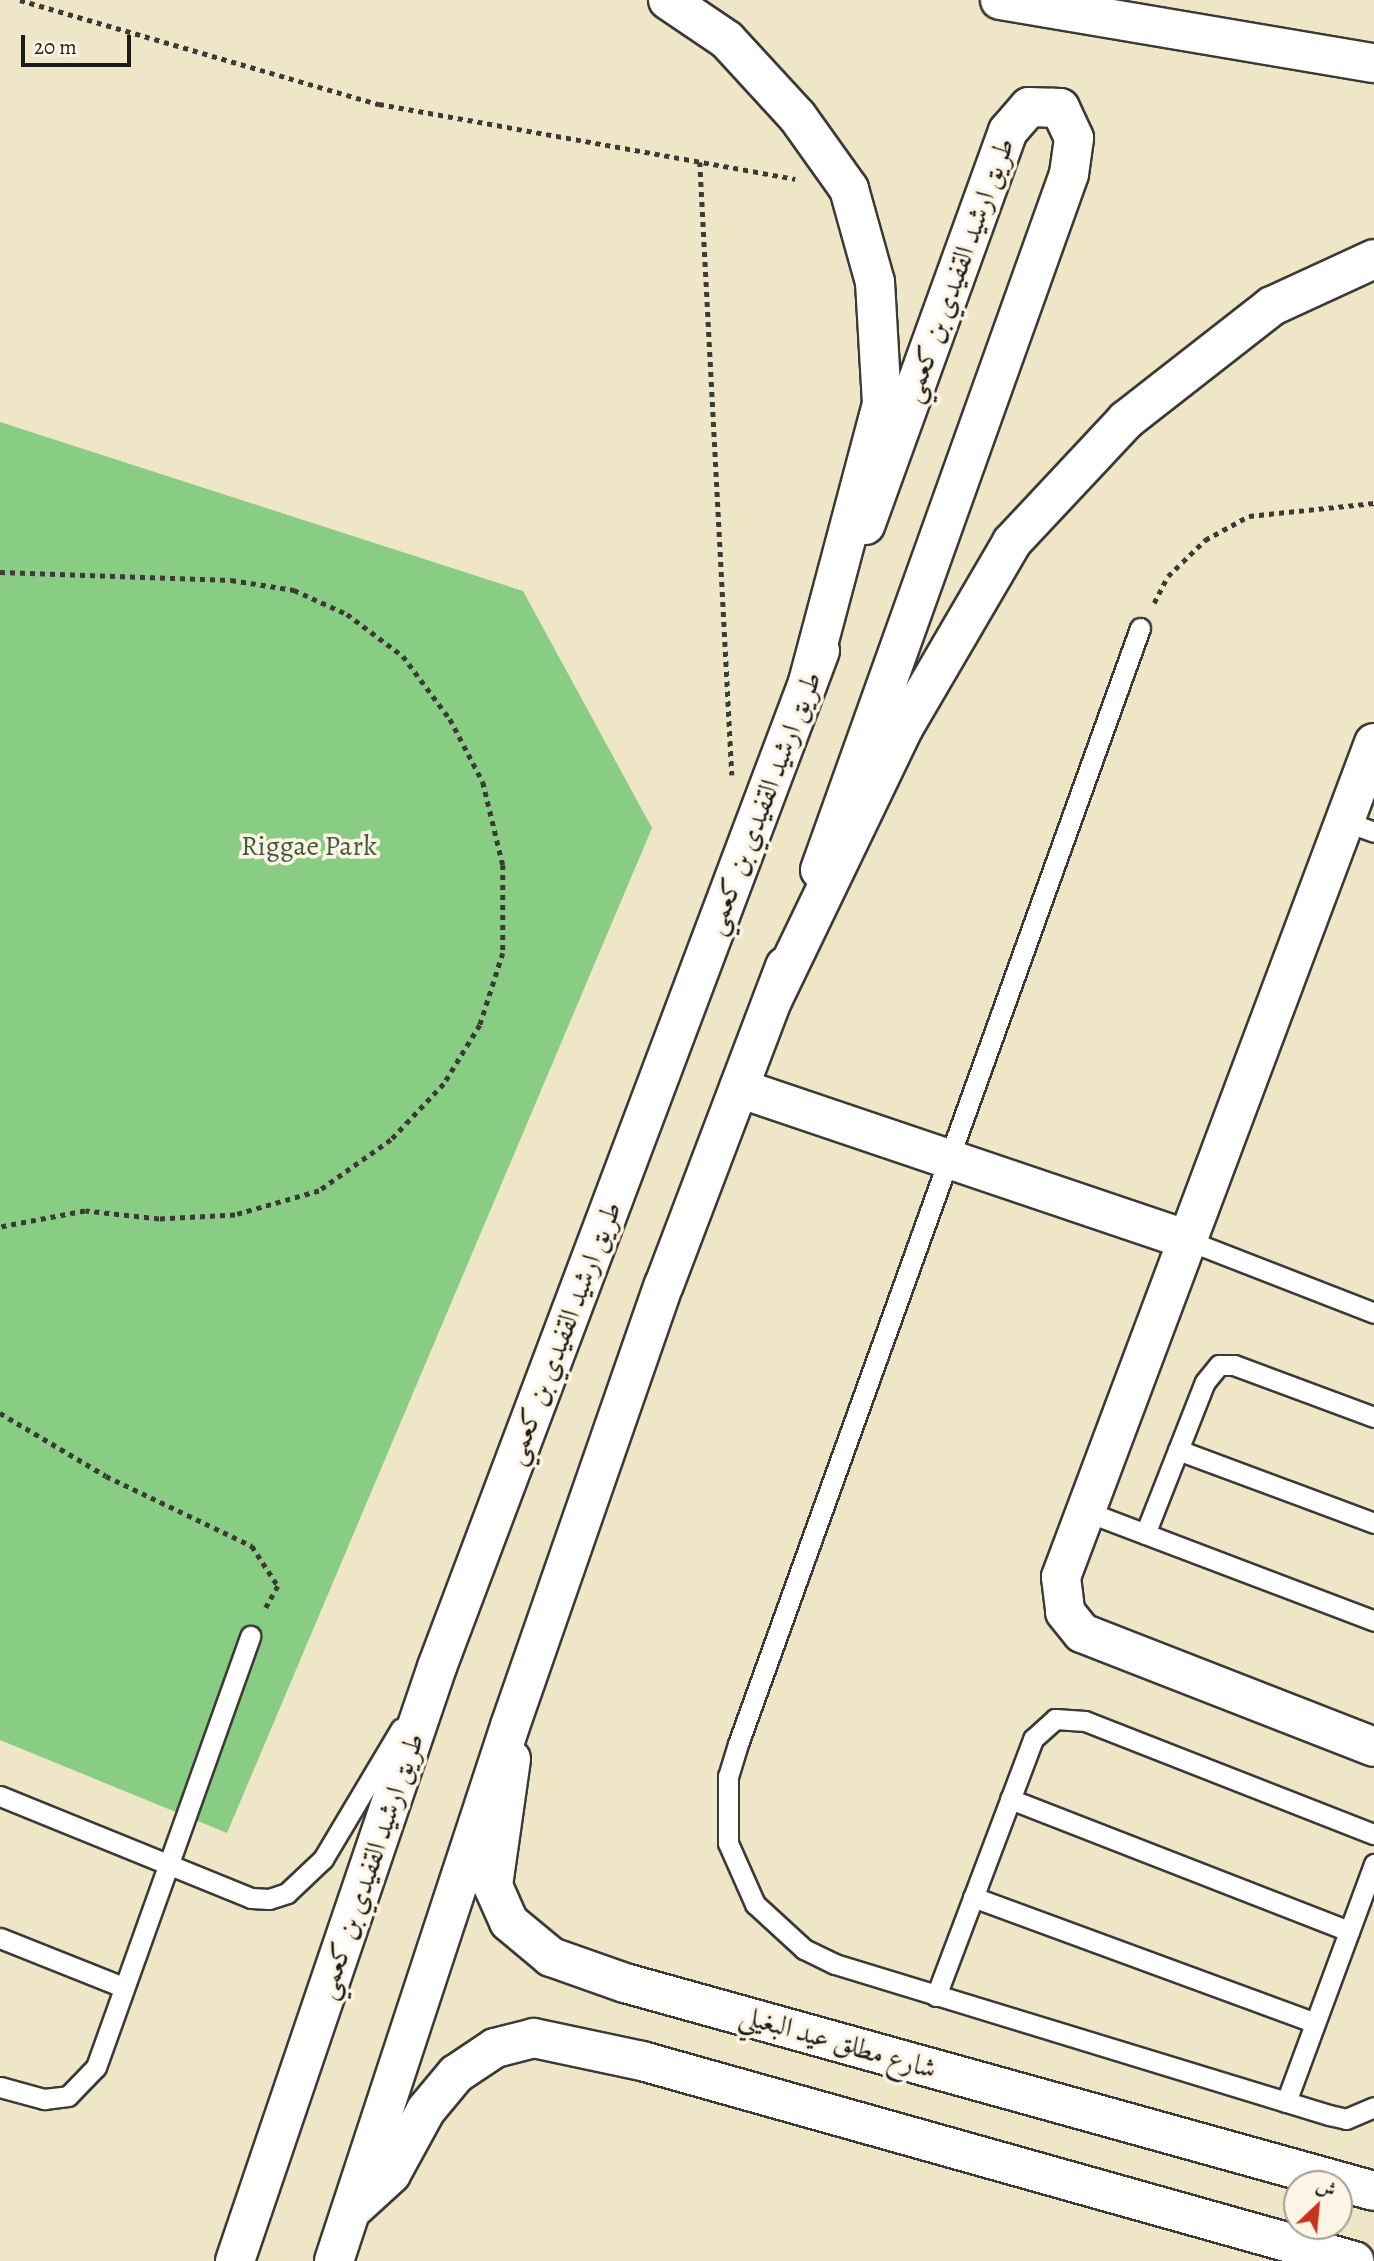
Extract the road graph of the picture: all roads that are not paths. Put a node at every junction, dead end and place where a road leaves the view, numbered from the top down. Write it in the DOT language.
graph roads {
  1 [pos="668,0"];
  2 [pos="1000,0"];
  3 [pos="1374,63"];
  4 [pos="1374,259"];
  5 [pos="1140,628"];
  6 [pos="808,683"];
  7 [pos="1374,743"];
  8 [pos="1359,827"];
  9 [pos="773,999"];
  10 [pos="739,1088"];
  11 [pos="948,1159"];
  12 [pos="1187,1240"];
  13 [pos="1374,1313"];
  14 [pos="1374,1417"];
  15 [pos="1178,1450"];
  16 [pos="1084,1511"];
  17 [pos="1374,1523"];
  18 [pos="1144,1534"];
  19 [pos="1374,1621"];
  20 [pos="250,1636"];
  21 [pos="437,1667"];
  22 [pos="510,1726"];
  23 [pos="1374,1747"];
  24 [pos="0,1796"];
  25 [pos="1010,1799"];
  26 [pos="1374,1835"];
  27 [pos="1374,1864"];
  28 [pos="170,1865"];
  29 [pos="973,1897"];
  30 [pos="1349,1931"];
  31 [pos="0,1938"];
  32 [pos="123,1987"];
  33 [pos="936,1996"];
  34 [pos="1315,2023"];
  35 [pos="0,2087"];
  36 [pos="1286,2102"];
  37 [pos="1374,2107"];
  38 [pos="1374,2191"];
  39 [pos="355,2207"];
  40 [pos="235,2261"];
  41 [pos="334,2261"];
  42 [pos="1354,2261"];
  1 -- 6 [label="main road"];
  2 -- 3 [label="main road"];
  4 -- 9 [label="main road"];
  5 -- 11 [label="lane"];
  6 -- 9 [label="main road, طريق ارشيد القفيدي بن كعمي"];
  6 -- 21 [label="main road, طريق ارشيد القفيدي بن كعمي"];
  7 -- 8 [label="main road"];
  8 -- 12 [label="main road"];
  9 -- 10 [label="main road, طريق ارشيد القفيدي بن كعمي"];
  10 -- 11 [label="main road"];
  10 -- 22 [label="main road, طريق ارشيد القفيدي بن كعمي"];
  11 -- 12 [label="main road"];
  11 -- 33 [label="lane"];
  12 -- 13 [label="lane"];
  12 -- 16 [label="main road"];
  14 -- 15 [label="lane"];
  15 -- 17 [label="lane"];
  15 -- 18 [label="lane"];
  16 -- 18 [label="lane"];
  16 -- 23 [label="main road"];
  18 -- 19 [label="lane"];
  20 -- 28 [label="lane"];
  21 -- 28 [label="lane"];
  21 -- 40 [label="main road, طريق ارشيد القفيدي بن كعمي"];
  22 -- 38 [label="main road, شارع مطلق عيد البغيلي"];
  22 -- 39 [label="main road, طريق ارشيد القفيدي بن كعمي"];
  24 -- 28 [label="lane"];
  25 -- 26 [label="lane"];
  25 -- 29 [label="lane"];
  25 -- 30 [label="lane"];
  27 -- 30 [label="lane"];
  28 -- 32 [label="lane"];
  29 -- 33 [label="lane"];
  29 -- 34 [label="lane"];
  30 -- 34 [label="lane"];
  31 -- 32 [label="lane"];
  32 -- 35 [label="lane"];
  33 -- 36 [label="lane"];
  34 -- 36 [label="lane"];
  36 -- 37 [label="lane"];
  39 -- 41 [label="main road, طريق ارشيد القفيدي بن كعمي"];
  39 -- 42 [label="main road"];
}
